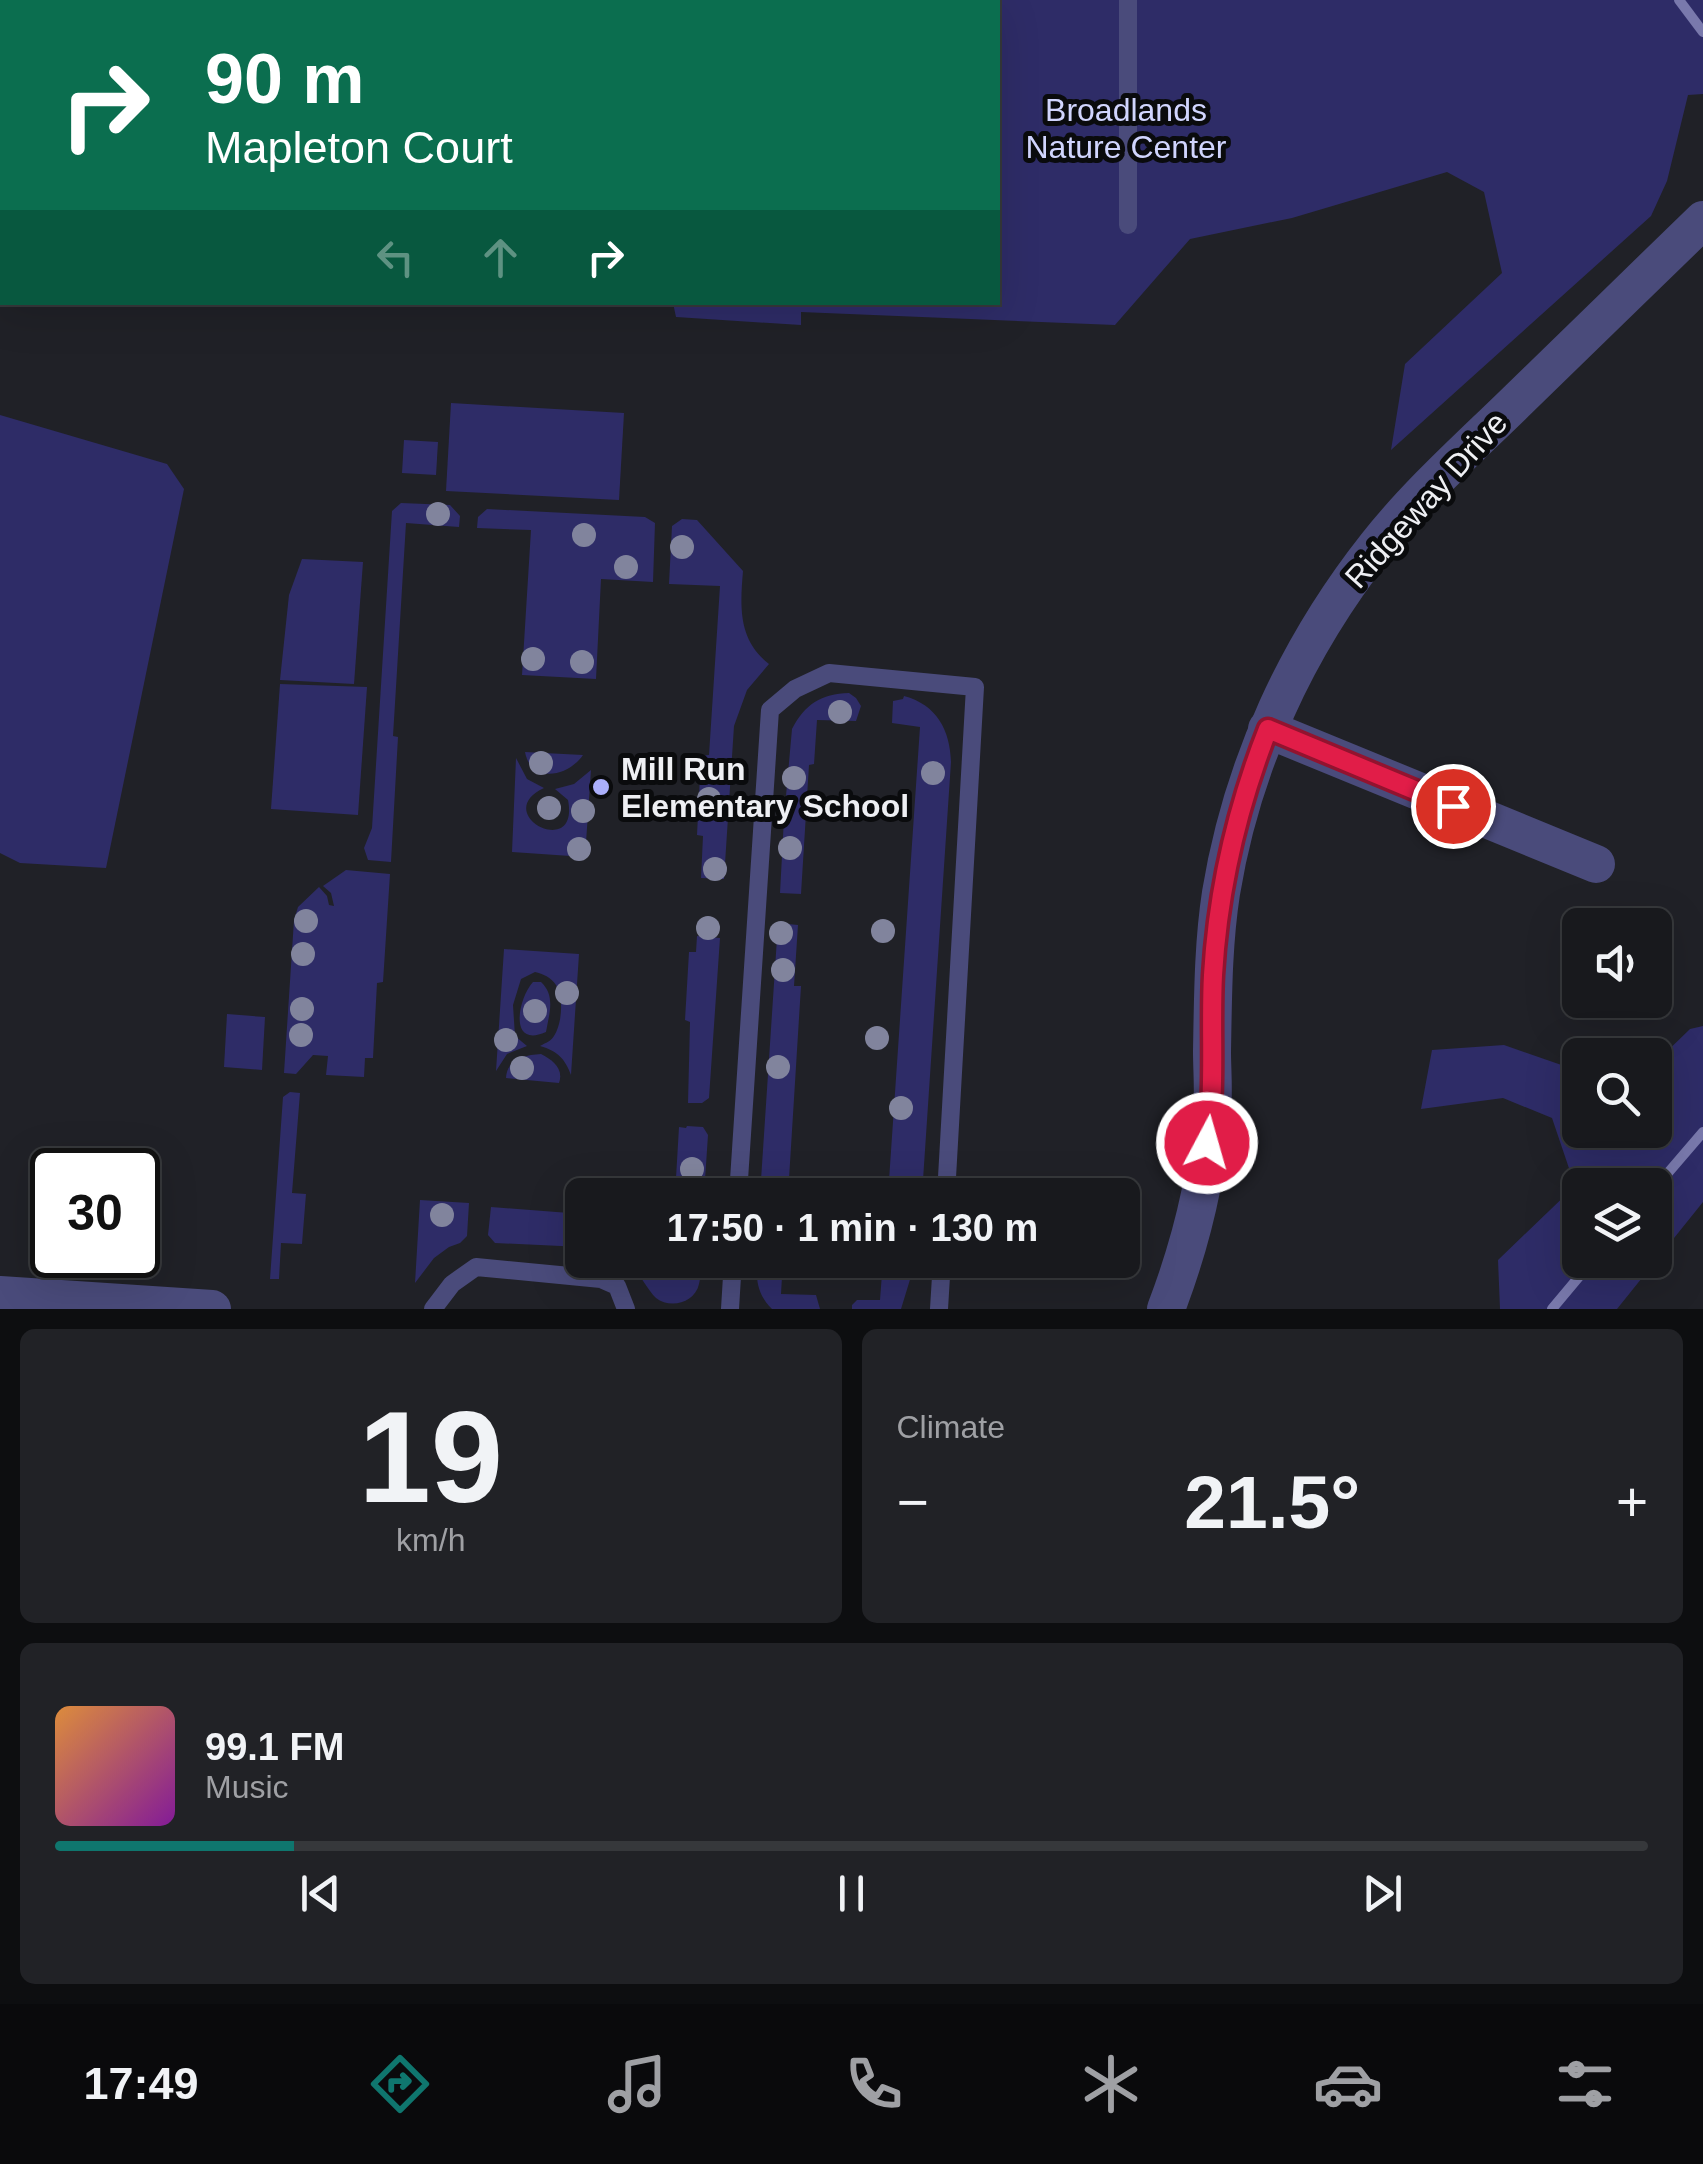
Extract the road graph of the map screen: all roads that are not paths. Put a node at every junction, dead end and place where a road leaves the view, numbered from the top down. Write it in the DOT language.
graph roads {
  1 [pos="1128,0"];
  2 [pos="1703,220"];
  3 [pos="1128,224"];
  4 [pos="1268,729"];
  5 [pos="1596,864"];
  6 [pos="739,1178"];
  7 [pos="947,1178"];
  8 [pos="732,1278"];
  9 [pos="941,1278"];
  10 [pos="0,1295"];
  11 [pos="212,1309"];
  12 [pos="433,1309"];
  13 [pos="626,1309"];
  14 [pos="730,1309"];
  15 [pos="940,1309"];
  16 [pos="1166,1309"];
  1 -- 3 [label="lane"];
  2 -- 4 [label="street, Ridgeway Drive"];
  4 -- 5 [label="street"];
  4 -- 16 [label="street, Ridgeway Drive"];
  6 -- 7 [label="lane"];
  8 -- 14 [label="lane"];
  9 -- 15 [label="lane"];
  10 -- 11 [label="street"];
  12 -- 13 [label="lane"];
}
